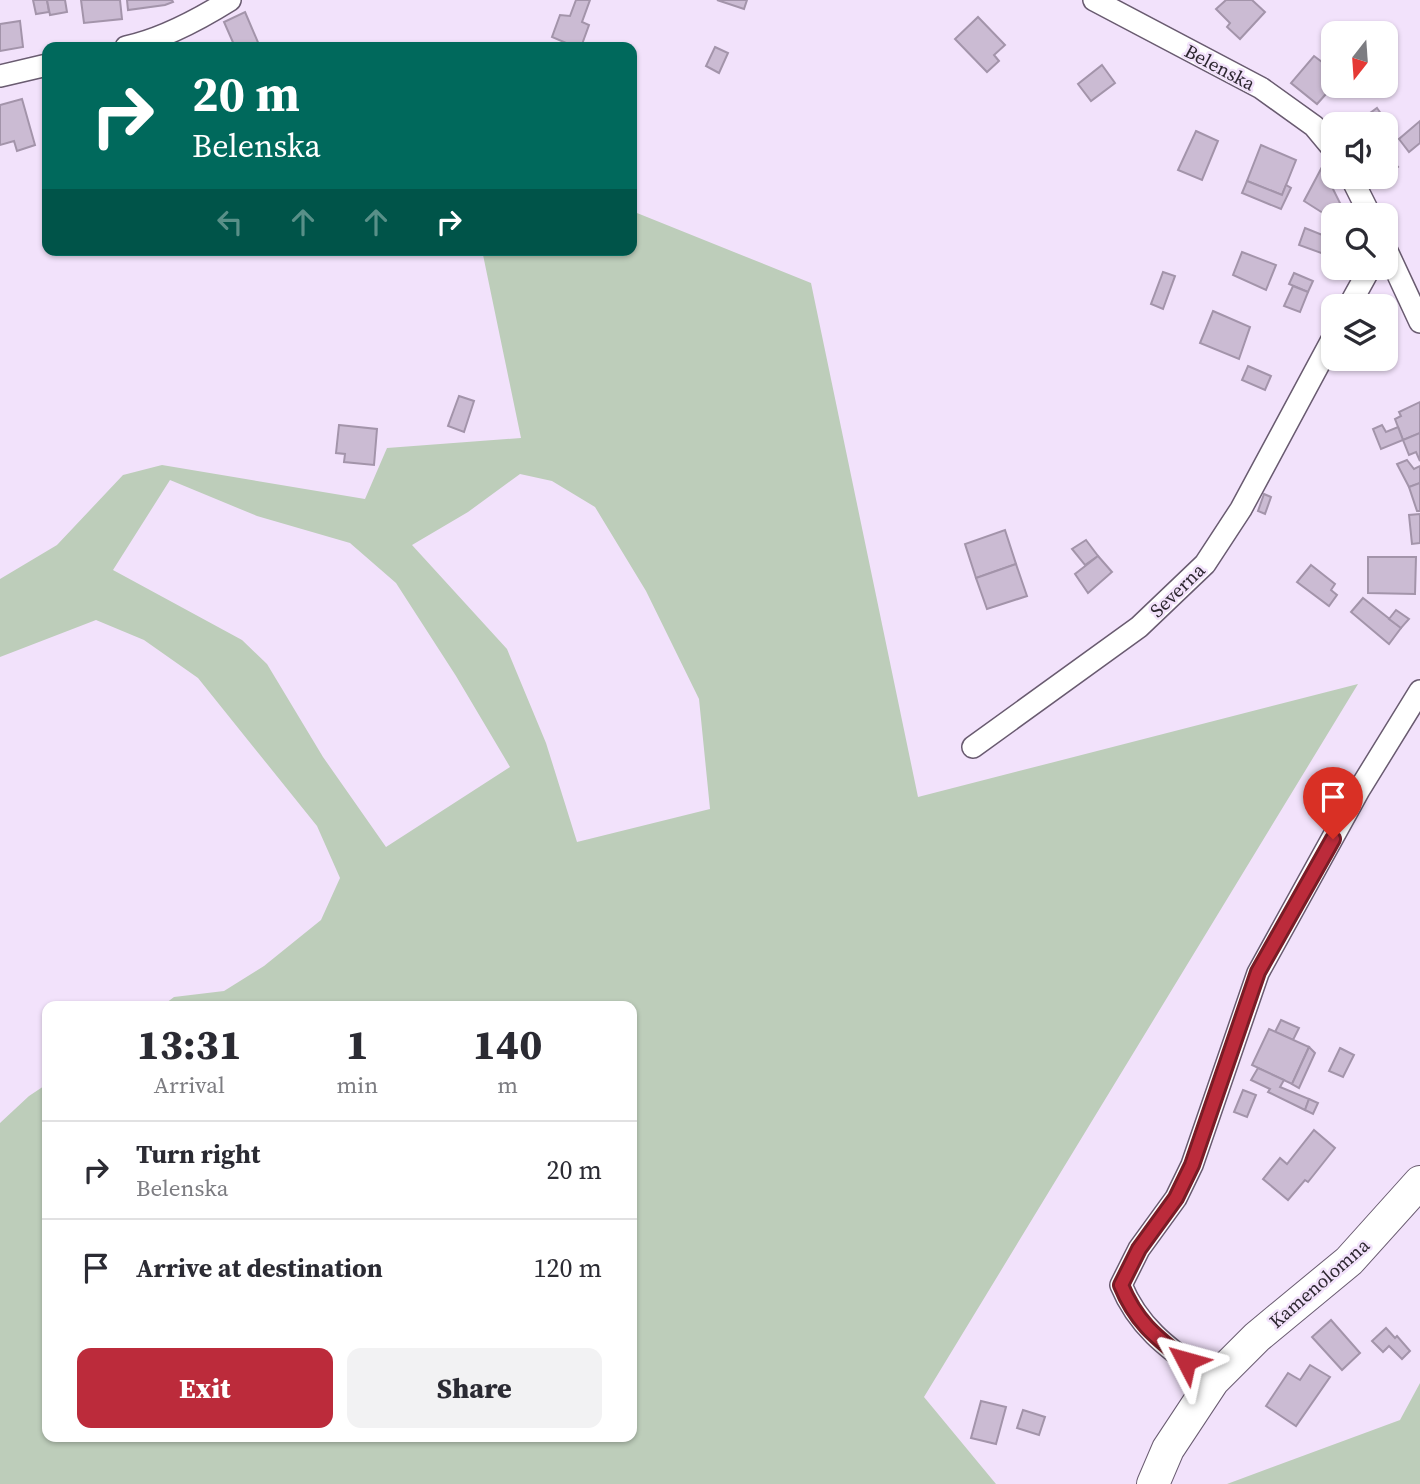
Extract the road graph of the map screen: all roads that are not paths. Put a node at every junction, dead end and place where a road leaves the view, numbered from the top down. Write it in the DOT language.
graph roads {
  1 [pos="230,0"];
  2 [pos="1094,0"];
  3 [pos="147,42"];
  4 [pos="42,66"];
  5 [pos="0,76"];
  6 [pos="1321,134"];
  7 [pos="1398,275"];
  8 [pos="1420,322"];
  9 [pos="1321,360"];
  10 [pos="1420,691"];
  11 [pos="973,747"];
  12 [pos="1420,1182"];
  13 [pos="1213,1381"];
  14 [pos="1153,1484"];
  1 -- 3 [label="street"];
  2 -- 6 [label="street, Belenska"];
  4 -- 5 [label="street"];
  7 -- 8 [label="street"];
  9 -- 11 [label="street, Severna"];
  10 -- 13 [label="street"];
  12 -- 13 [label="main road, Kamenolomna"];
  13 -- 14 [label="main road, Kamenolomna"];
}
